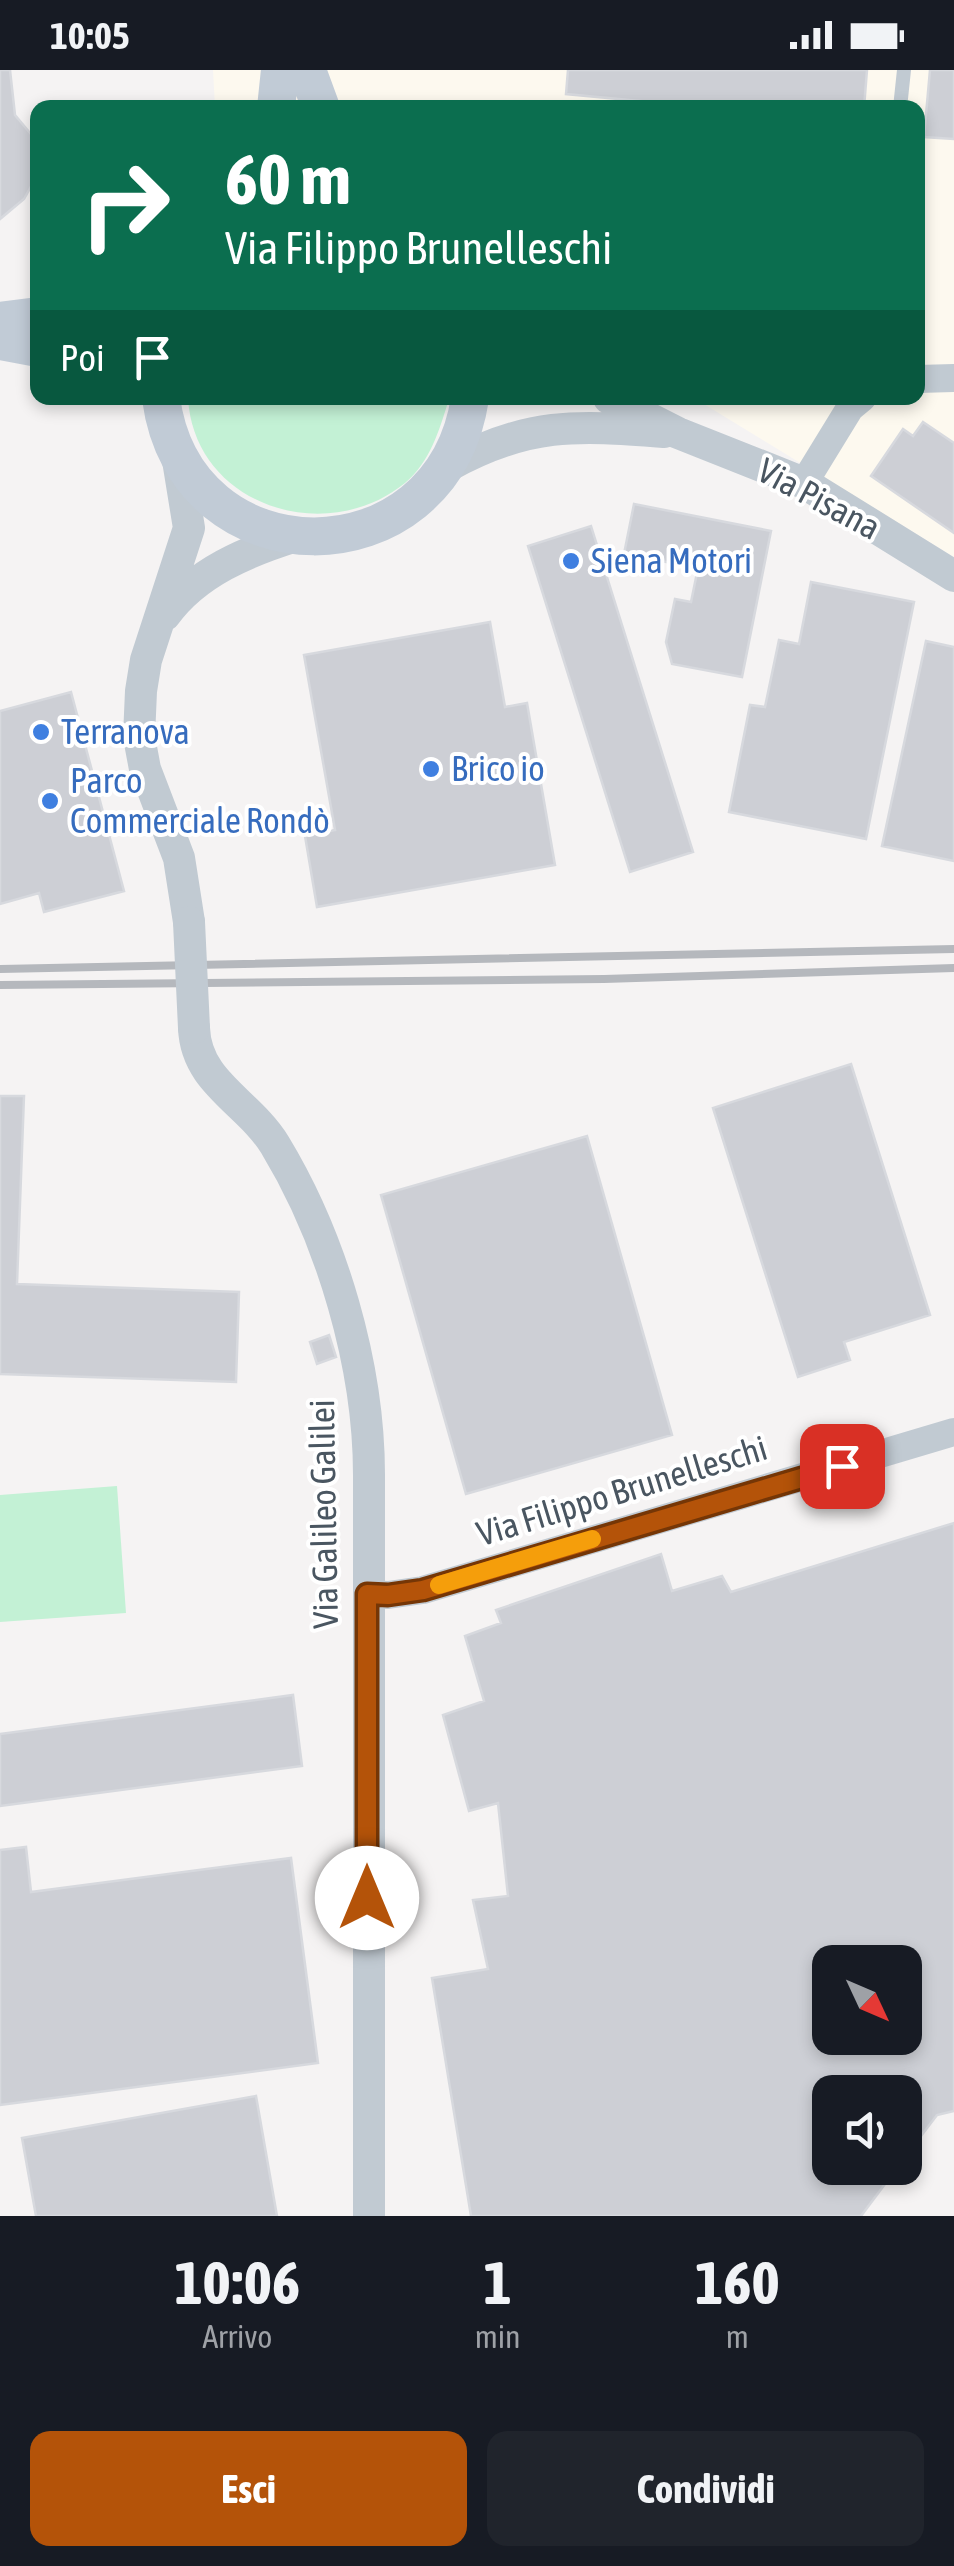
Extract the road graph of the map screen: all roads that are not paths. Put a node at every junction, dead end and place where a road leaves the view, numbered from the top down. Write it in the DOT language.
graph roads {
  1 [pos="280,70"];
  2 [pos="307,70"];
  3 [pos="904,70"];
  4 [pos="277,100"];
  5 [pos="318,100"];
  6 [pos="901,100"];
  7 [pos="30,317"];
  8 [pos="0,321"];
  9 [pos="0,341"];
  10 [pos="30,347"];
  11 [pos="954,378"];
  12 [pos="925,379"];
  13 [pos="156,405"];
  14 [pos="469,405"];
  15 [pos="623,405"];
  16 [pos="854,405"];
  17 [pos="678,433"];
  18 [pos="177,454"];
  19 [pos="448,466"];
  20 [pos="804,483"];
  21 [pos="296,536"];
  22 [pos="954,576"];
  23 [pos="157,627"];
  24 [pos="954,1432"];
  25 [pos="367,1594"];
  26 [pos="368,2216"];
  1 -- 4 [label="main road"];
  2 -- 5 [label="main road"];
  3 -- 6 [label="lane"];
  7 -- 8 [label="main road"];
  9 -- 10 [label="main road"];
  11 -- 12 [label="street"];
  13 -- 18 [label="main road, Via Pisana"];
  14 -- 19 [label="main road, Via Pisana"];
  15 -- 17 [label="street, Via Pisana"];
  16 -- 20 [label="street"];
  17 -- 19 [label="street, Via Pisana"];
  17 -- 20 [label="street, Via Pisana"];
  18 -- 21 [label="main road, Via Pisana"];
  18 -- 23 [label="street, Via Galileo Galilei"];
  19 -- 21 [label="main road, Via Pisana"];
  20 -- 22 [label="street, Via Pisana"];
  21 -- 23 [label="street, Via Galileo Galilei"];
  23 -- 25 [label="street, Via Galileo Galilei, bridge"];
  24 -- 25 [label="street, Via Filippo Brunelleschi"];
  25 -- 26 [label="street, Via Galileo Galilei"];
}
